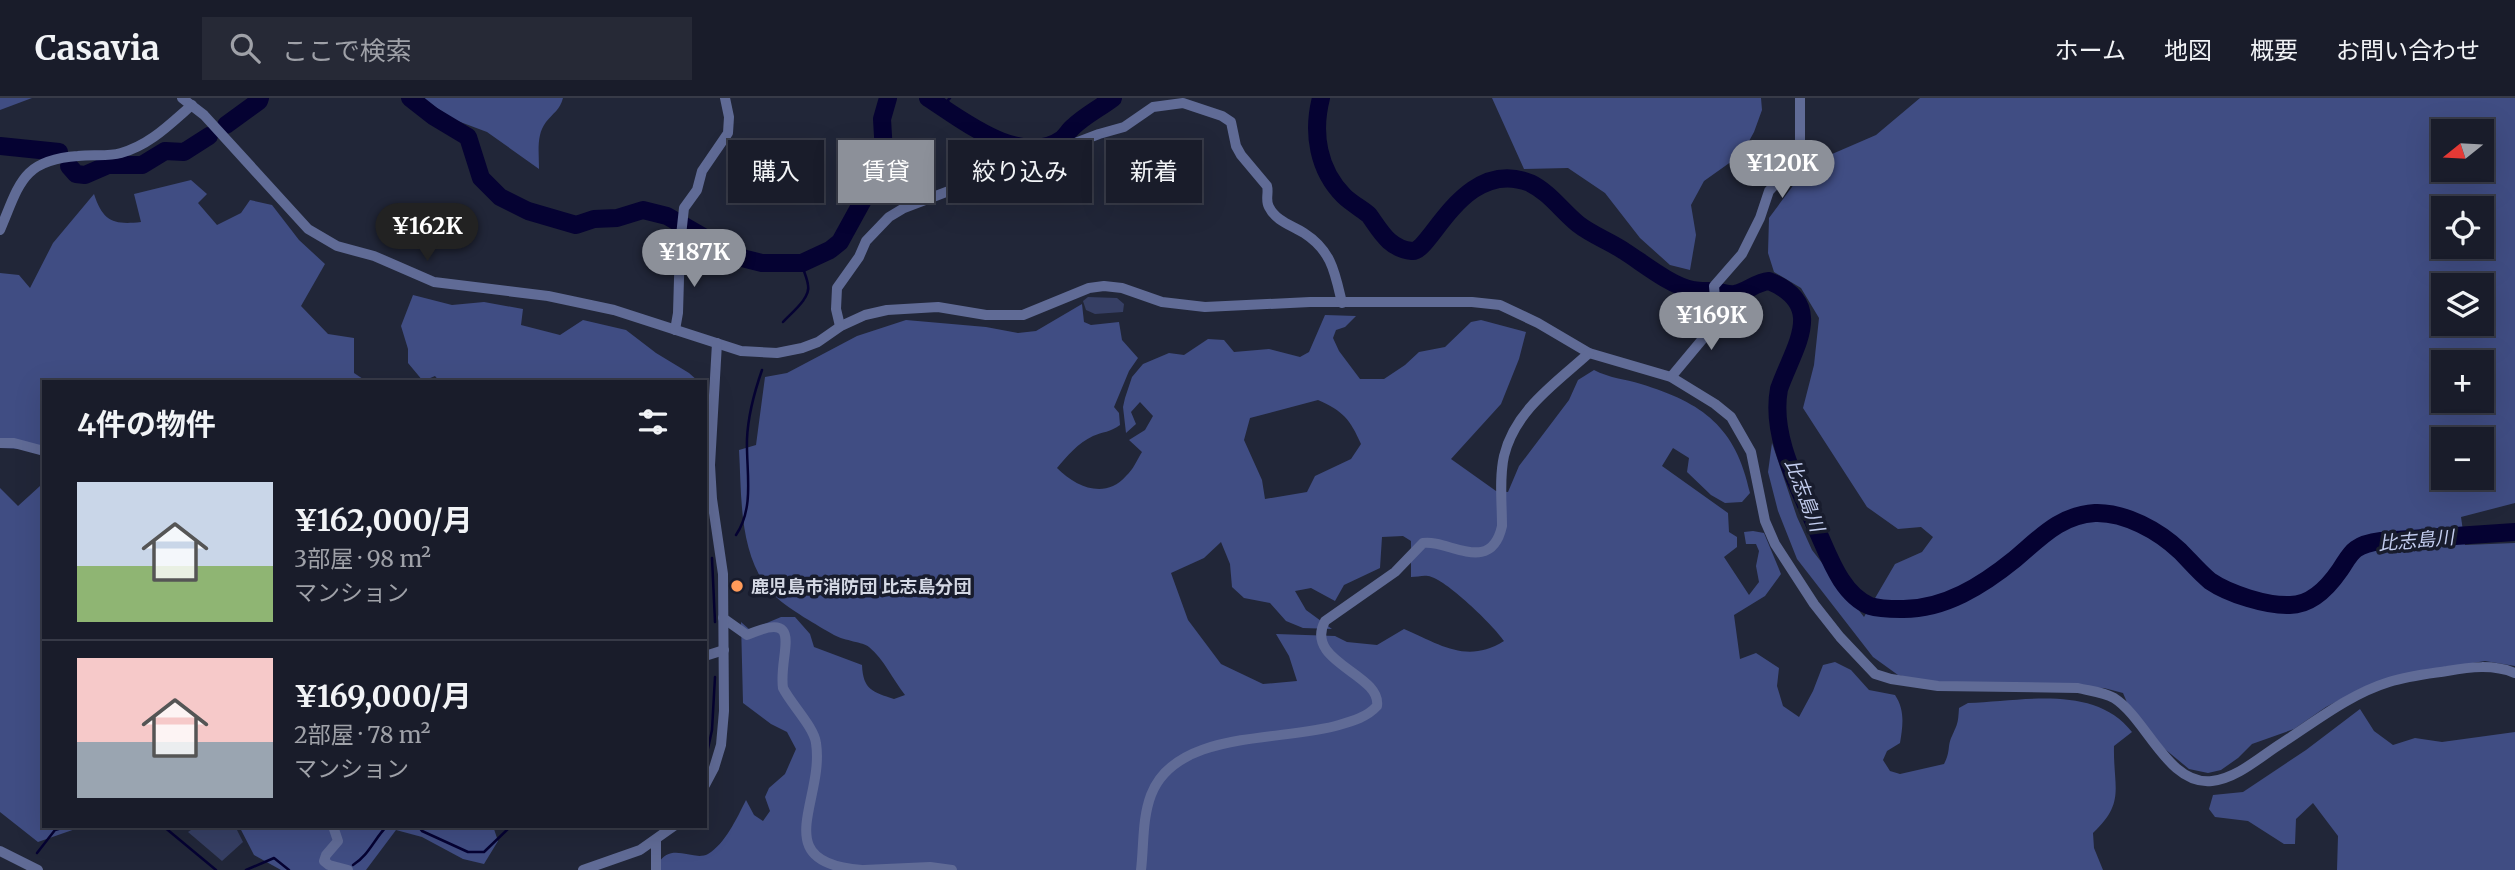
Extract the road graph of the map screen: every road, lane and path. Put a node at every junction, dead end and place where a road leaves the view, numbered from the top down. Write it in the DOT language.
graph roads {
  1 [pos="182,98"];
  2 [pos="725,98"];
  3 [pos="1800,98"];
  4 [pos="192,105"];
  5 [pos="0,230"];
  6 [pos="1342,303"];
  7 [pos="840,326"];
  8 [pos="674,330"];
  9 [pos="717,343"];
  10 [pos="1589,353"];
  11 [pos="1671,377"];
  12 [pos="0,443"];
  13 [pos="42,450"];
  14 [pos="723,618"];
  15 [pos="724,650"];
  16 [pos="707,655"];
  17 [pos="2515,673"];
  18 [pos="707,781"];
  19 [pos="335,828"];
  20 [pos="671,828"];
  21 [pos="656,840"];
  22 [pos="0,851"];
  23 [pos="38,870"];
  24 [pos="348,870"];
  25 [pos="583,870"];
  26 [pos="656,870"];
  27 [pos="863,870"];
  28 [pos="952,870"];
  29 [pos="1141,870"];
  1 -- 4 [label="street"];
  2 -- 8 [label="street"];
  3 -- 11 [label="street"];
  4 -- 5 [label="street"];
  4 -- 8 [label="street"];
  6 -- 7 [label="street"];
  6 -- 7 [label="street"];
  6 -- 10 [label="street"];
  7 -- 9 [label="street"];
  8 -- 9 [label="street"];
  9 -- 14 [label="street"];
  10 -- 11 [label="street"];
  10 -- 29 [label="street"];
  11 -- 17 [label="street"];
  12 -- 13 [label="street"];
  14 -- 15 [label="street"];
  14 -- 27 [label="street"];
  15 -- 16 [label="street"];
  15 -- 18 [label="street"];
  19 -- 24 [label="street"];
  20 -- 21 [label="street"];
  21 -- 25 [label="street"];
  21 -- 26 [label="street"];
  22 -- 23 [label="street"];
  27 -- 28 [label="street"];
}
